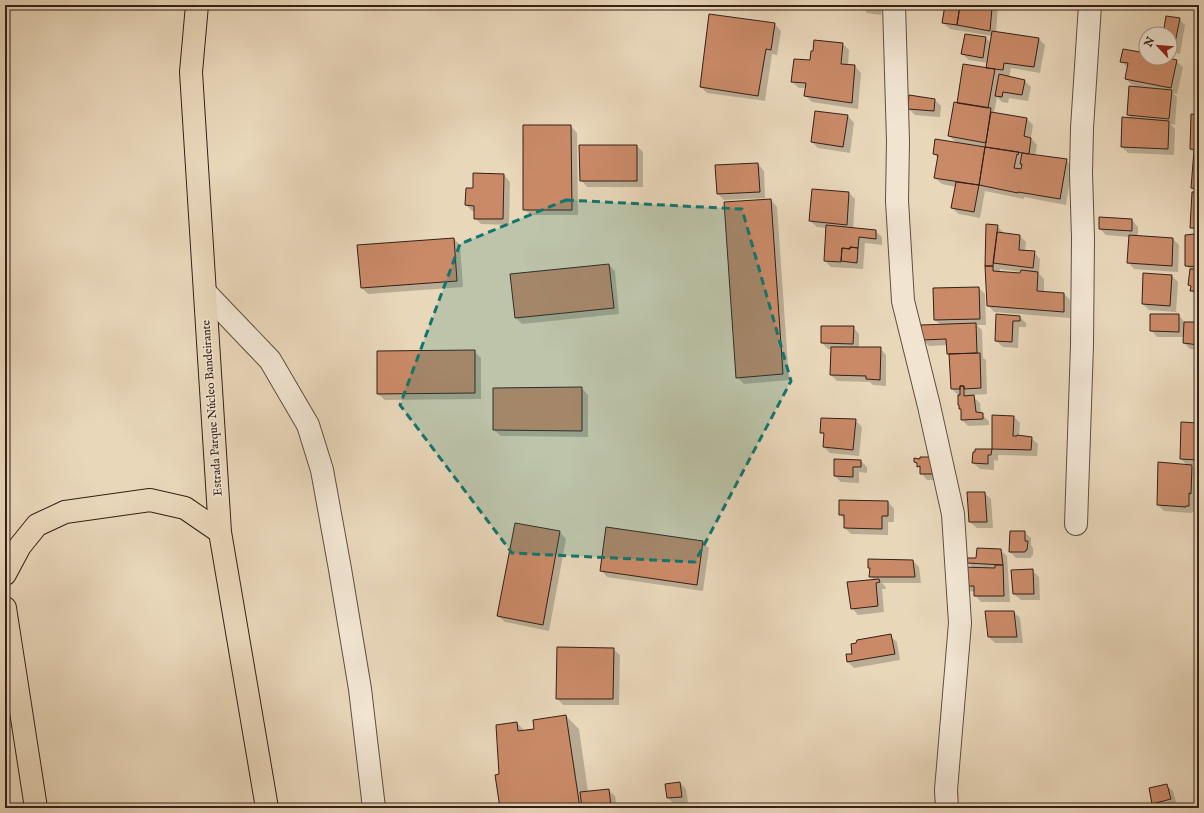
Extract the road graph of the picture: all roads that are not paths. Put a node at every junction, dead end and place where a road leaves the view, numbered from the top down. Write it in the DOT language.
graph roads {
  1 [pos="197,5"];
  2 [pos="894,5"];
  3 [pos="1090,5"];
  4 [pos="205,292"];
  5 [pos="1076,524"];
  6 [pos="220,532"];
  7 [pos="5,574"];
  8 [pos="5,608"];
  9 [pos="36,808"];
  10 [pos="267,808"];
  11 [pos="374,808"];
  12 [pos="947,808"];
  1 -- 4 [label="highway, Estrada Parque Núcleo Bandeirante"];
  2 -- 12 [label="street"];
  3 -- 5 [label="street"];
  4 -- 6 [label="highway, Estrada Parque Núcleo Bandeirante"];
  4 -- 11 [label="street"];
  6 -- 7 [label="highway"];
  6 -- 10 [label="highway, Estrada Parque Núcleo Bandeirante"];
  8 -- 9 [label="highway"];
}
